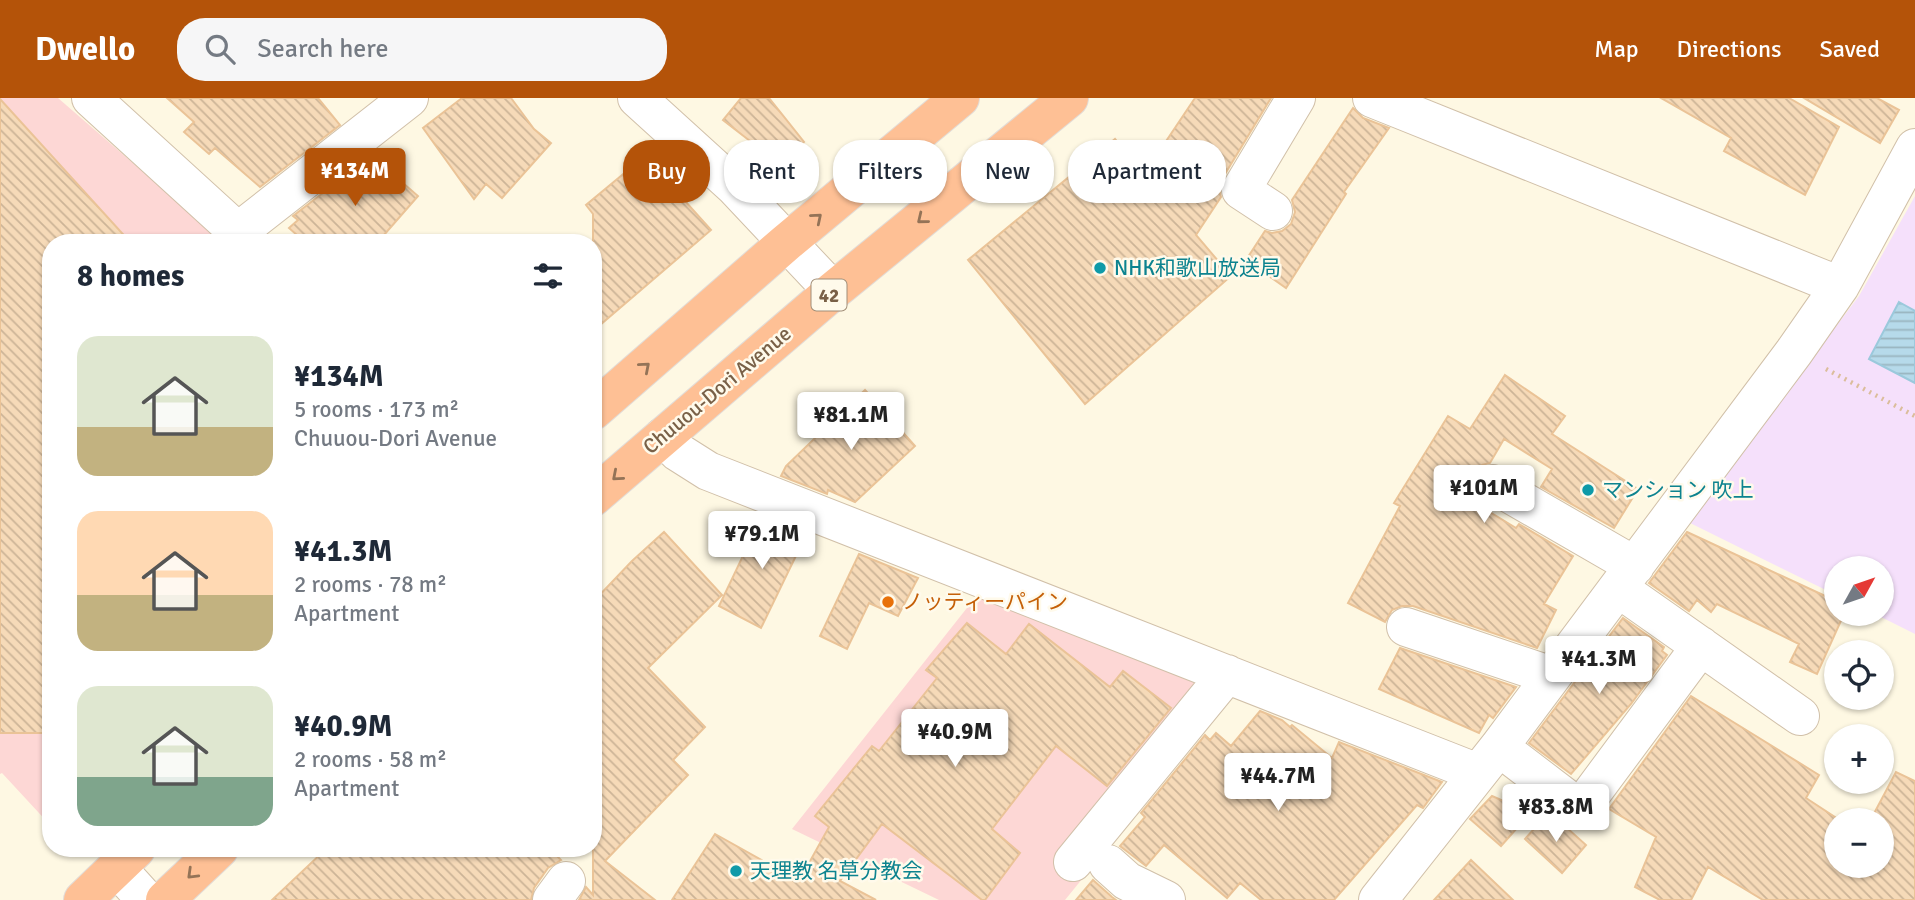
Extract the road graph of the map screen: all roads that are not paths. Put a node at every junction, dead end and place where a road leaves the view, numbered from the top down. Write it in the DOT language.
graph roads {
  1 [pos="91,98"];
  2 [pos="409,98"];
  3 [pos="637,98"];
  4 [pos="960,98"];
  5 [pos="1069,98"];
  6 [pos="1296,98"];
  7 [pos="1372,98"];
  8 [pos="1915,148"];
  9 [pos="1273,211"];
  10 [pos="240,234"];
  11 [pos="249,234"];
  12 [pos="788,242"];
  13 [pos="1840,286"];
  14 [pos="833,291"];
  15 [pos="602,403"];
  16 [pos="663,436"];
  17 [pos="1493,484"];
  18 [pos="602,489"];
  19 [pos="1626,577"];
  20 [pos="1406,627"];
  21 [pos="1700,646"];
  22 [pos="1227,674"];
  23 [pos="1552,676"];
  24 [pos="1800,716"];
  25 [pos="1489,760"];
  26 [pos="211,857"];
  27 [pos="126,858"];
  28 [pos="83,900"];
  29 [pos="146,900"];
  30 [pos="165,900"];
  31 [pos="1166,900"];
  32 [pos="1378,900"];
  1 -- 10 [label="street"];
  2 -- 11 [label="street"];
  3 -- 12 [label="street"];
  12 -- 4 [label="highway, one-way"];
  5 -- 14 [label="highway, Chuuou-Dori Avenue / 42, one-way"];
  6 -- 9 [label="street"];
  7 -- 13 [label="street"];
  8 -- 13 [label="street"];
  12 -- 14 [label="street"];
  15 -- 12 [label="highway, one-way"];
  13 -- 19 [label="street"];
  14 -- 16 [label="highway, Chuuou-Dori Avenue / 42"];
  16 -- 18 [label="highway, Chuuou-Dori Avenue / 42, one-way"];
  16 -- 22 [label="street"];
  17 -- 19 [label="street"];
  19 -- 21 [label="street"];
  19 -- 23 [label="street"];
  20 -- 23 [label="street"];
  21 -- 24 [label="street"];
  21 -- 25 [label="street"];
  22 -- 25 [label="street"];
  22 -- 31 [label="street"];
  23 -- 25 [label="street"];
  25 -- 32 [label="street"];
  26 -- 30 [label="highway, one-way"];
  27 -- 28 [label="highway"];
  27 -- 29 [label="street"];
}
